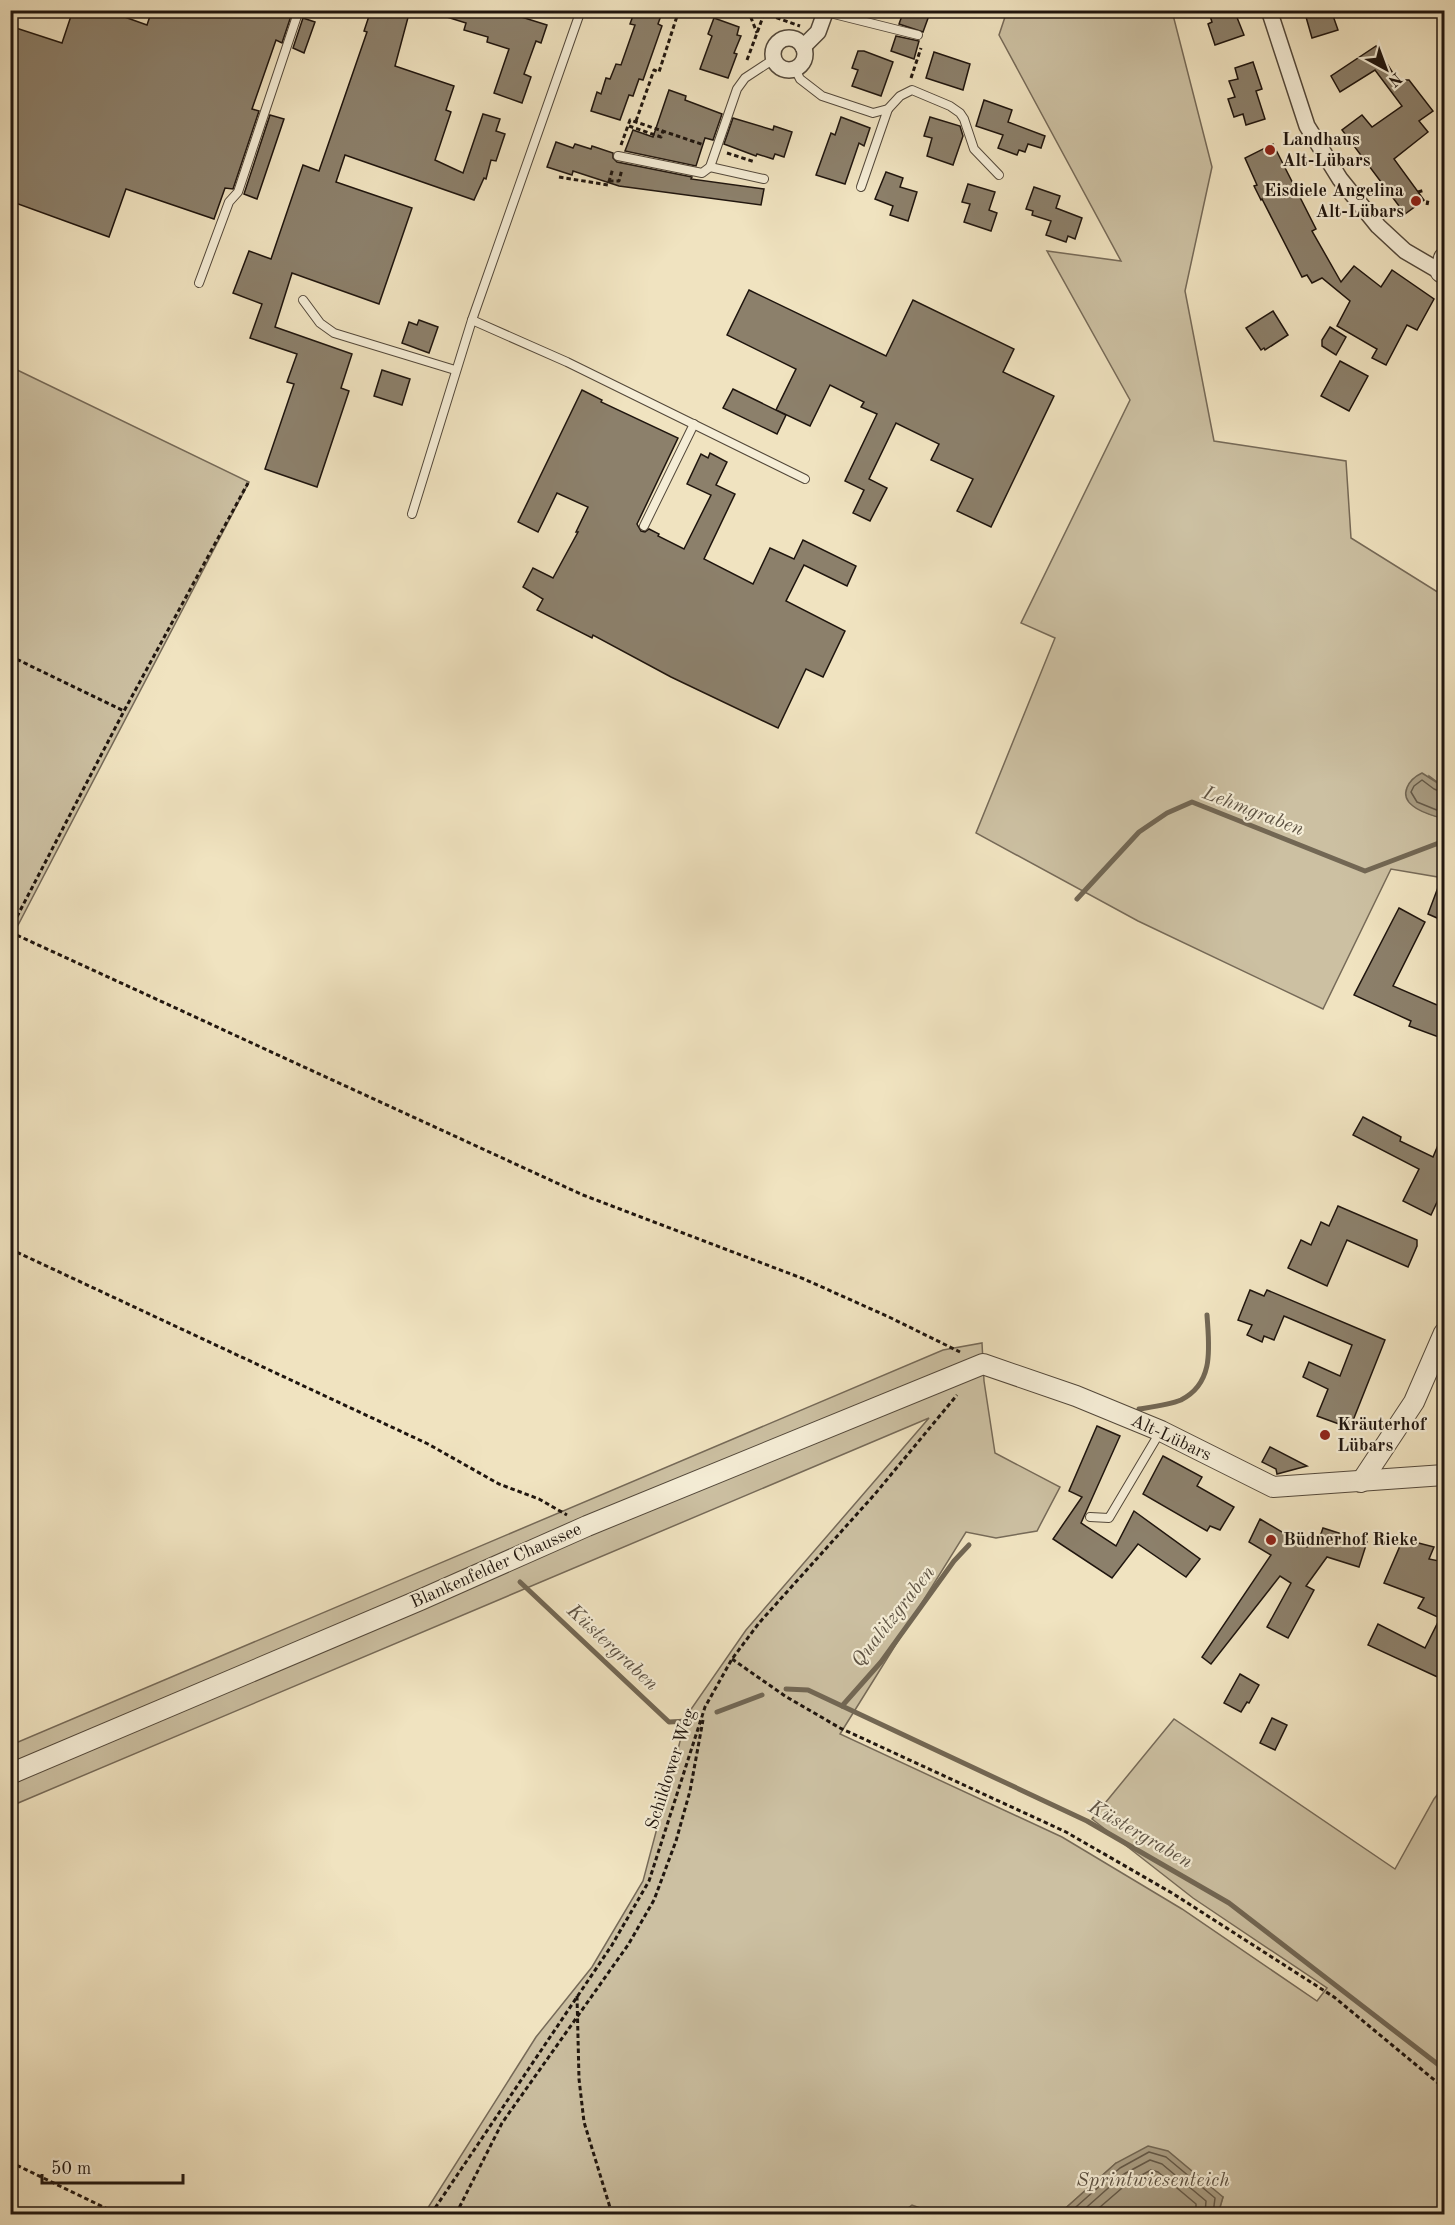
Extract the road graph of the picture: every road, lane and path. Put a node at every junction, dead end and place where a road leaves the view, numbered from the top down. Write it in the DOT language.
graph roads {
  1 [pos="299,10"];
  2 [pos="581,10"];
  3 [pos="680,10"];
  4 [pos="748,10"];
  5 [pos="754,10"];
  6 [pos="1269,10"];
  7 [pos="826,11"];
  8 [pos="764,14"];
  9 [pos="818,32"];
  10 [pos="757,33"];
  11 [pos="918,35"];
  12 [pos="922,44"];
  13 [pos="803,47"];
  14 [pos="774,60"];
  15 [pos="795,69"];
  16 [pos="736,89"];
  17 [pos="906,93"];
  18 [pos="888,109"];
  19 [pos="628,126"];
  20 [pos="655,128"];
  21 [pos="663,130"];
  22 [pos="618,156"];
  23 [pos="711,167"];
  24 [pos="622,169"];
  25 [pos="999,175"];
  26 [pos="764,179"];
  27 [pos="609,181"];
  28 [pos="861,187"];
  29 [pos="1425,190"];
  30 [pos="1418,192"];
  31 [pos="1428,200"];
  32 [pos="1427,205"];
  33 [pos="1443,268"];
  34 [pos="199,283"];
  35 [pos="303,300"];
  36 [pos="472,320"];
  37 [pos="455,370"];
  38 [pos="694,424"];
  39 [pos="805,479"];
  40 [pos="248,483"];
  41 [pos="412,514"];
  42 [pos="644,526"];
  43 [pos="10,656"];
  44 [pos="124,711"];
  45 [pos="10,931"];
  46 [pos="10,1249"];
  47 [pos="1444,1334"];
  48 [pos="983,1364"];
  49 [pos="962,1390"];
  50 [pos="1161,1431"];
  51 [pos="1444,1475"];
  52 [pos="1361,1482"];
  53 [pos="1090,1517"];
  54 [pos="586,1526"];
  55 [pos="732,1659"];
  56 [pos="705,1707"];
  57 [pos="10,1774"];
  58 [pos="577,1995"];
  59 [pos="578,2016"];
  60 [pos="1444,2088"];
  61 [pos="10,2162"];
  62 [pos="118,2214"];
  63 [pos="431,2214"];
  64 [pos="456,2214"];
  65 [pos="612,2214"];
  1 -- 34 [label="lane"];
  2 -- 36 [label="lane"];
  3 -- 20 [label="path"];
  4 -- 10 [label="path"];
  5 -- 8 [label="path"];
  6 -- 33 [label="street"];
  7 -- 9 [label="street"];
  7 -- 11 [label="lane"];
  8 -- 9 [label="path"];
  8 -- 10 [label="path"];
  9 -- 13 [label="street"];
  10 -- 16 [label="path"];
  12 -- 17 [label="path"];
  13 -- 14 [label="street"];
  13 -- 15 [label="street"];
  14 -- 15 [label="street"];
  14 -- 16 [label="lane"];
  15 -- 18 [label="lane"];
  16 -- 23 [label="lane"];
  17 -- 18 [label="lane"];
  17 -- 25 [label="lane"];
  18 -- 28 [label="lane"];
  19 -- 21 [label="path"];
  22 -- 23 [label="lane"];
  23 -- 26 [label="lane"];
  24 -- 27 [label="path"];
  29 -- 30 [label="path"];
  31 -- 32 [label="path"];
  35 -- 37 [label="lane"];
  36 -- 37 [label="lane"];
  36 -- 38 [label="lane"];
  37 -- 41 [label="lane"];
  38 -- 39 [label="lane"];
  38 -- 42 [label="lane"];
  40 -- 44 [label="path"];
  43 -- 44 [label="path"];
  44 -- 45 [label="path"];
  45 -- 48 [label="path"];
  46 -- 54 [label="path"];
  47 -- 52 [label="street"];
  48 -- 50 [label="street, Alt-Lübars"];
  48 -- 54 [label="street, Blankenfelder Chaussee"];
  49 -- 55 [label="path, Schildower Weg"];
  50 -- 52 [label="street, Alt-Lübars"];
  50 -- 53 [label="lane"];
  51 -- 52 [label="street, Alt-Lübars"];
  54 -- 57 [label="street, Blankenfelder Chaussee"];
  55 -- 56 [label="path, Schildower Weg"];
  55 -- 60 [label="path"];
  56 -- 58 [label="path, Schildower Weg"];
  56 -- 59 [label="path"];
  58 -- 59 [label="path"];
  58 -- 63 [label="path, Schildower Weg"];
  59 -- 64 [label="path"];
  59 -- 65 [label="path"];
  61 -- 62 [label="path"];
}
